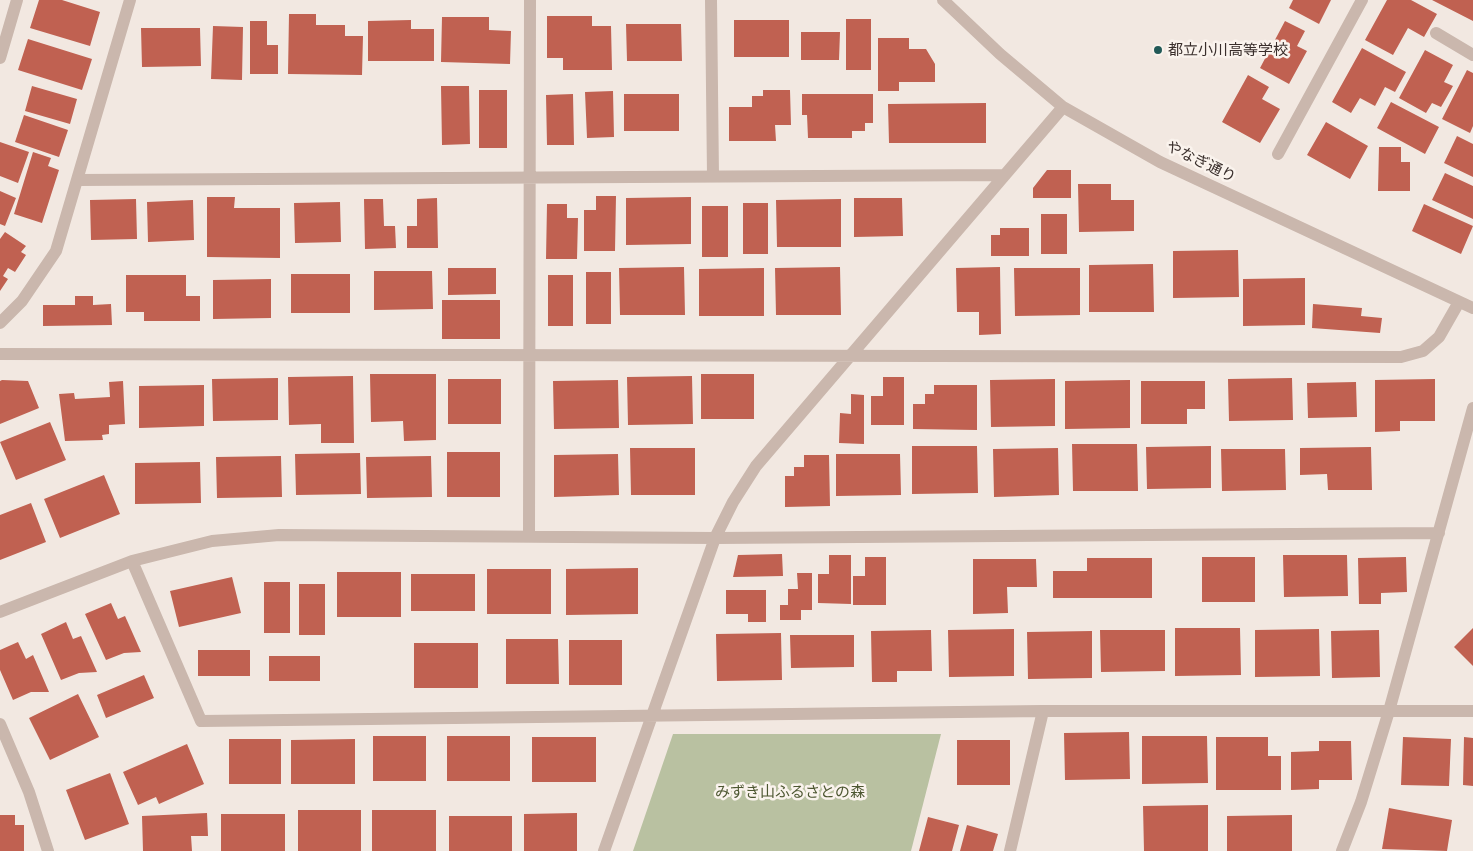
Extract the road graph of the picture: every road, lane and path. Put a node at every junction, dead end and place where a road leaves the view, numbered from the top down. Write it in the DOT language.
graph roads {
  1 [pos="18,0"];
  2 [pos="130,0"];
  3 [pos="530,0"];
  4 [pos="711,0"];
  5 [pos="943,0"];
  6 [pos="1362,0"];
  7 [pos="1436,33"];
  8 [pos="1473,55"];
  9 [pos="0,58"];
  10 [pos="1063,107"];
  11 [pos="1278,154"];
  12 [pos="1004,175"];
  13 [pos="713,176"];
  14 [pos="530,178"];
  15 [pos="77,180"];
  16 [pos="1459,302"];
  17 [pos="1473,308"];
  18 [pos="0,323"];
  19 [pos="0,354"];
  20 [pos="529,355"];
  21 [pos="849,356"];
  22 [pos="1473,408"];
  23 [pos="1439,533"];
  24 [pos="529,536"];
  25 [pos="715,538"];
  26 [pos="132,561"];
  27 [pos="0,612"];
  28 [pos="1043,710"];
  29 [pos="1390,711"];
  30 [pos="1473,711"];
  31 [pos="653,714"];
  32 [pos="0,724"];
  33 [pos="48,851"];
  34 [pos="604,851"];
  35 [pos="1010,851"];
  36 [pos="1342,851"];
  1 -- 9 [label="street"];
  2 -- 15 [label="street"];
  3 -- 14 [label="street"];
  4 -- 13 [label="street"];
  5 -- 10 [label="street, やなぎ通り"];
  6 -- 11 [label="street"];
  7 -- 8 [label="street"];
  10 -- 12 [label="street"];
  10 -- 16 [label="street, やなぎ通り"];
  12 -- 13 [label="street"];
  12 -- 21 [label="street"];
  13 -- 14 [label="street"];
  14 -- 15 [label="street"];
  14 -- 20 [label="street"];
  15 -- 18 [label="street"];
  16 -- 17 [label="street, やなぎ通り"];
  16 -- 21 [label="street"];
  19 -- 20 [label="street"];
  20 -- 21 [label="street"];
  20 -- 24 [label="street"];
  21 -- 25 [label="street"];
  22 -- 23 [label="street"];
  23 -- 25 [label="street"];
  23 -- 29 [label="street"];
  24 -- 25 [label="street"];
  24 -- 26 [label="street"];
  25 -- 31 [label="street"];
  26 -- 27 [label="street"];
  26 -- 31 [label="street"];
  28 -- 29 [label="street"];
  28 -- 31 [label="street"];
  28 -- 35 [label="street"];
  29 -- 30 [label="street"];
  29 -- 36 [label="street"];
  31 -- 34 [label="street"];
  32 -- 33 [label="street"];
}
